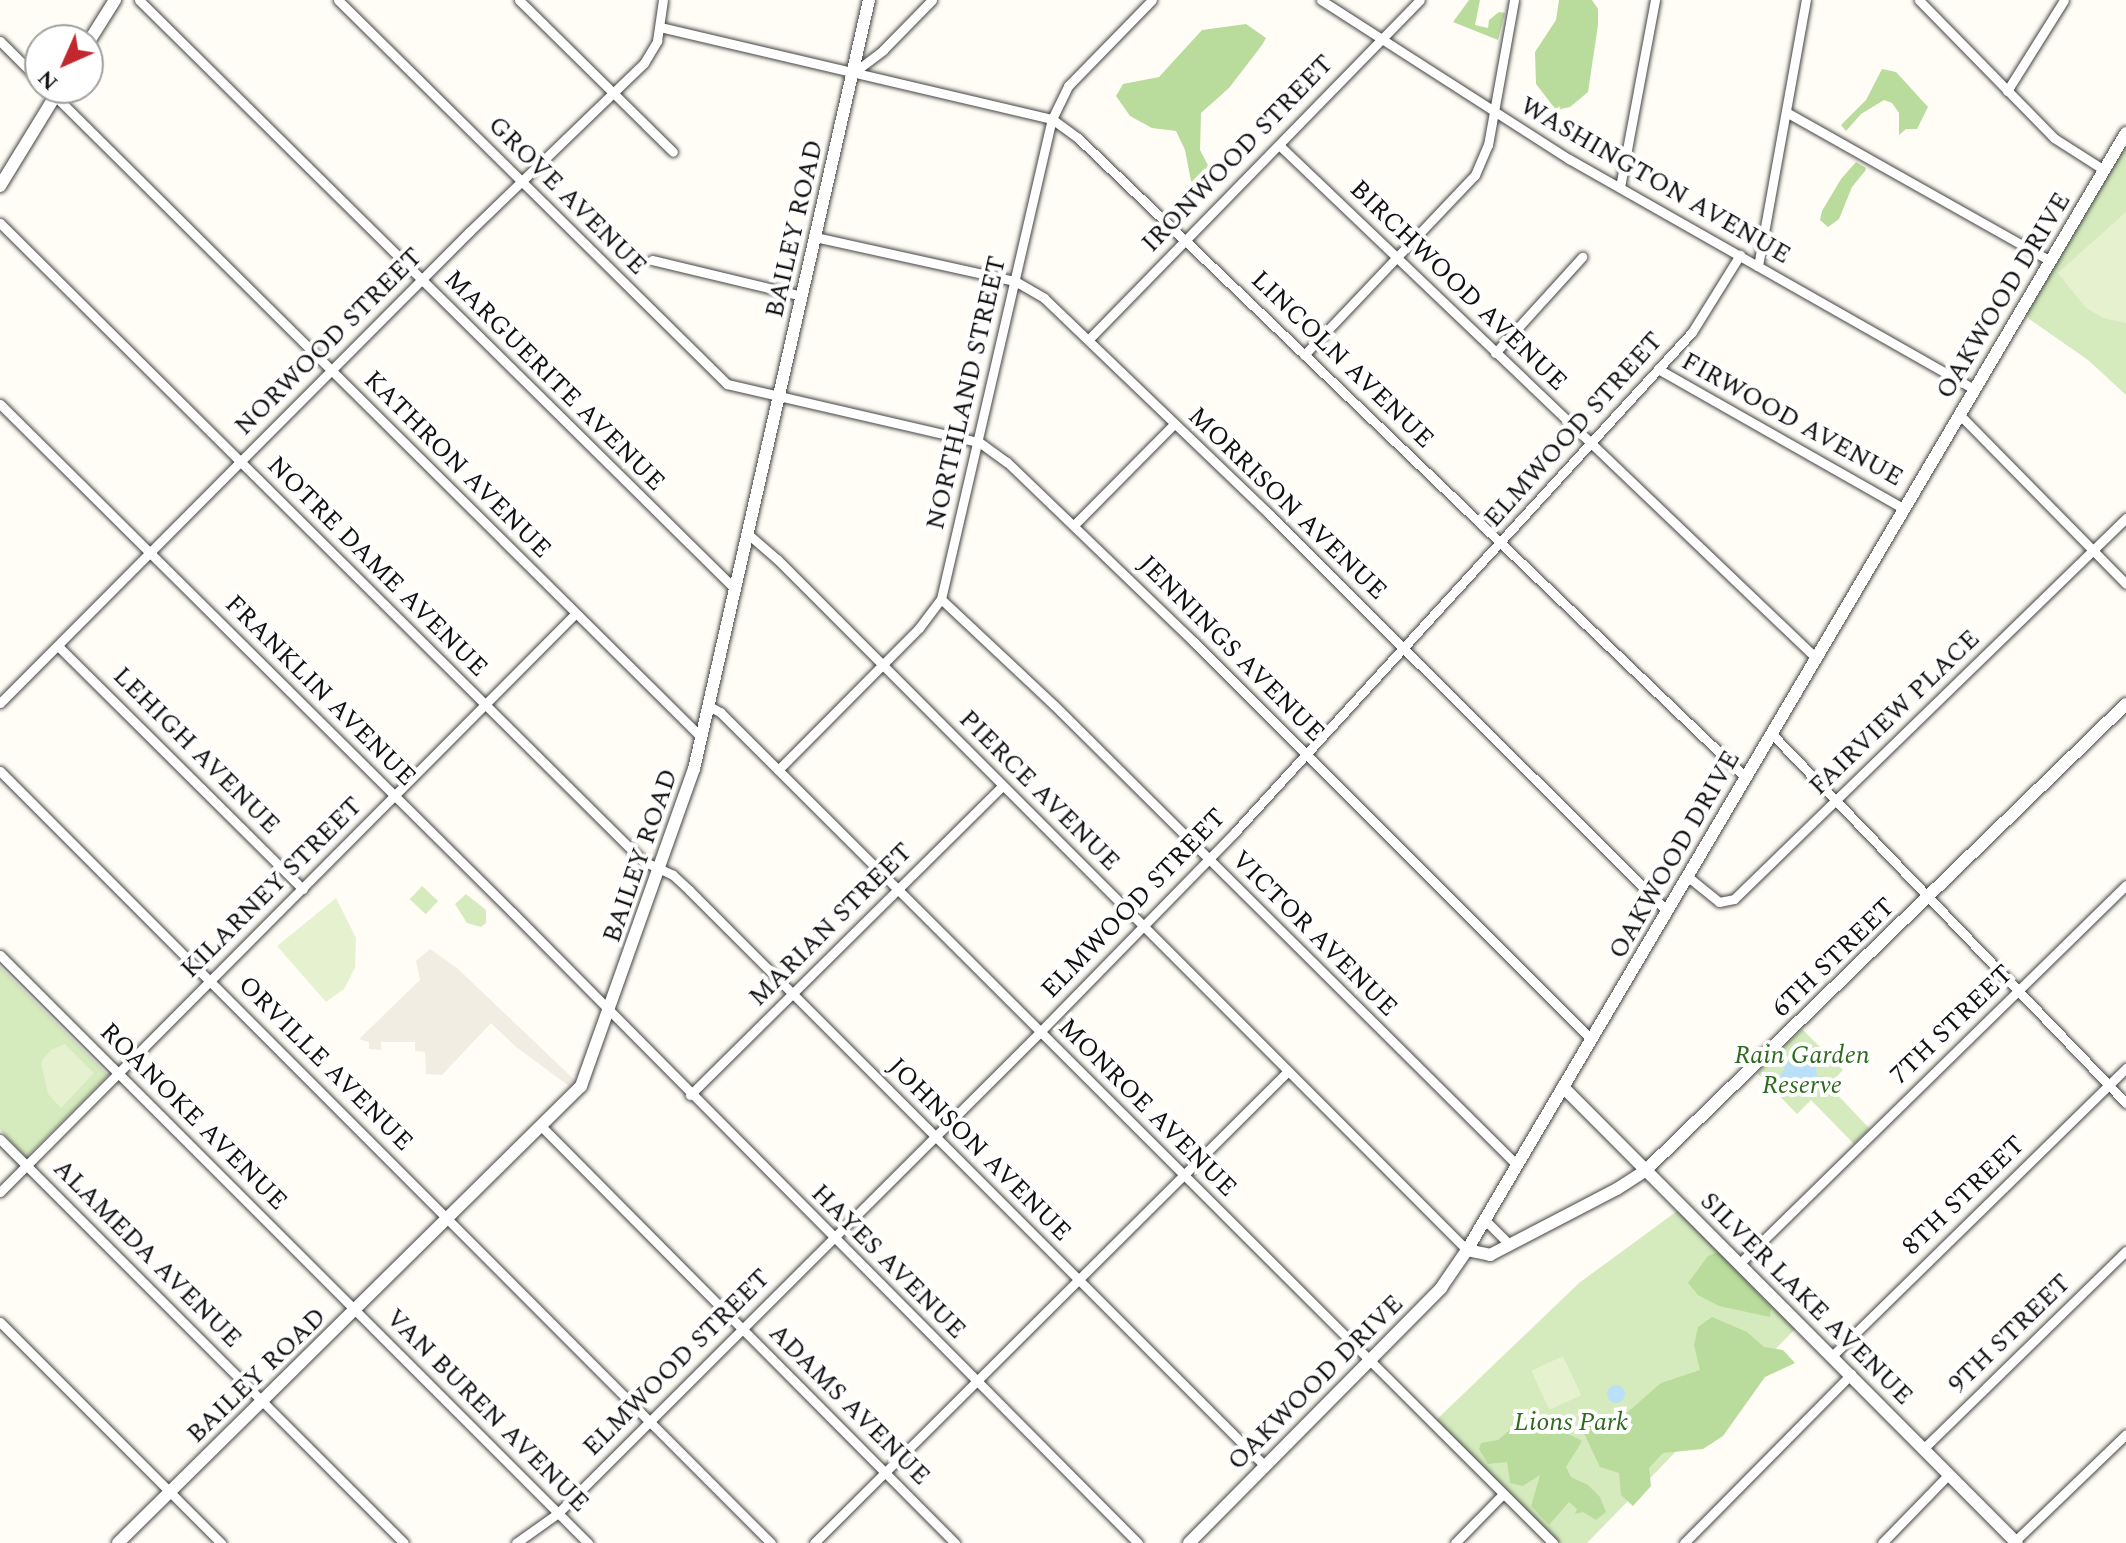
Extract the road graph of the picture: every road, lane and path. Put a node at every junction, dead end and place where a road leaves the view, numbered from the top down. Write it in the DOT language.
graph roads {
  1 [pos="115,0"];
  2 [pos="139,0"];
  3 [pos="338,0"];
  4 [pos="519,0"];
  5 [pos="663,0"];
  6 [pos="869,0"];
  7 [pos="932,0"];
  8 [pos="1152,0"];
  9 [pos="1321,0"];
  10 [pos="1420,0"];
  11 [pos="1514,0"];
  12 [pos="1655,0"];
  13 [pos="1806,0"];
  14 [pos="2064,0"];
  15 [pos="1922,1"];
  16 [pos="100,24"];
  17 [pos="660,27"];
  18 [pos="1382,39"];
  19 [pos="0,41"];
  20 [pos="24,65"];
  21 [pos="853,73"];
  22 [pos="2007,91"];
  23 [pos="613,93"];
  24 [pos="47,104"];
  25 [pos="67,104"];
  26 [pos="1786,112"];
  27 [pos="1494,113"];
  28 [pos="1052,119"];
  29 [pos="2126,133"];
  30 [pos="1279,145"];
  31 [pos="673,152"];
  32 [pos="2104,170"];
  33 [pos="521,182"];
  34 [pos="0,186"];
  35 [pos="1620,187"];
  36 [pos="0,223"];
  37 [pos="815,237"];
  38 [pos="1185,240"];
  39 [pos="1740,255"];
  40 [pos="1582,257"];
  41 [pos="1397,258"];
  42 [pos="652,260"];
  43 [pos="2050,261"];
  44 [pos="1758,266"];
  45 [pos="421,281"];
  46 [pos="1015,281"];
  47 [pos="802,296"];
  48 [pos="1088,340"];
  49 [pos="1495,353"];
  50 [pos="1304,355"];
  51 [pos="1658,369"];
  52 [pos="331,371"];
  53 [pos="1974,389"];
  54 [pos="779,398"];
  55 [pos="0,404"];
  56 [pos="1959,414"];
  57 [pos="1174,424"];
  58 [pos="979,442"];
  59 [pos="1590,443"];
  60 [pos="241,462"];
  61 [pos="1903,508"];
  62 [pos="2126,518"];
  63 [pos="1074,525"];
  64 [pos="748,534"];
  65 [pos="1501,544"];
  66 [pos="2093,550"];
  67 [pos="150,553"];
  68 [pos="2126,584"];
  69 [pos="735,589"];
  70 [pos="941,599"];
  71 [pos="575,614"];
  72 [pos="58,646"];
  73 [pos="1405,650"];
  74 [pos="1816,658"];
  75 [pos="883,666"];
  76 [pos="0,703"];
  77 [pos="2126,704"];
  78 [pos="485,705"];
  79 [pos="709,706"];
  80 [pos="1771,733"];
  81 [pos="701,737"];
  82 [pos="1307,755"];
  83 [pos="778,770"];
  84 [pos="0,771"];
  85 [pos="1746,778"];
  86 [pos="1002,786"];
  87 [pos="395,797"];
  88 [pos="1835,800"];
  89 [pos="1209,859"];
  90 [pos="659,869"];
  91 [pos="1687,876"];
  92 [pos="2126,885"];
  93 [pos="303,889"];
  94 [pos="897,890"];
  95 [pos="1929,897"];
  96 [pos="1667,911"];
  97 [pos="1143,927"];
  98 [pos="0,955"];
  99 [pos="211,980"];
  100 [pos="2018,992"];
  101 [pos="793,994"];
  102 [pos="609,1010"];
  103 [pos="1040,1032"];
  104 [pos="1591,1039"];
  105 [pos="2126,1068"];
  106 [pos="1288,1071"];
  107 [pos="118,1073"];
  108 [pos="2108,1085"];
  109 [pos="1563,1087"];
  110 [pos="690,1095"];
  111 [pos="2126,1103"];
  112 [pos="543,1128"];
  113 [pos="935,1138"];
  114 [pos="0,1139"];
  115 [pos="1517,1165"];
  116 [pos="27,1166"];
  117 [pos="1646,1170"];
  118 [pos="1183,1176"];
  119 [pos="0,1192"];
  120 [pos="449,1219"];
  121 [pos="1485,1220"];
  122 [pos="834,1239"];
  123 [pos="1510,1245"];
  124 [pos="1467,1250"];
  125 [pos="2126,1251"];
  126 [pos="1740,1263"];
  127 [pos="1078,1280"];
  128 [pos="356,1310"];
  129 [pos="0,1322"];
  130 [pos="742,1329"];
  131 [pos="1832,1356"];
  132 [pos="1369,1361"];
  133 [pos="1851,1374"];
  134 [pos="976,1381"];
  135 [pos="262,1401"];
  136 [pos="650,1421"];
  137 [pos="2126,1434"];
  138 [pos="1924,1448"];
  139 [pos="1265,1466"];
  140 [pos="884,1472"];
  141 [pos="1949,1474"];
  142 [pos="170,1491"];
  143 [pos="1502,1495"];
  144 [pos="558,1513"];
  145 [pos="2016,1542"];
  146 [pos="118,1543"];
  147 [pos="221,1543"];
  148 [pos="404,1543"];
  149 [pos="516,1543"];
  150 [pos="588,1543"];
  151 [pos="771,1543"];
  152 [pos="814,1543"];
  153 [pos="955,1543"];
  154 [pos="1138,1543"];
  155 [pos="1189,1543"];
  156 [pos="1455,1543"];
  157 [pos="1553,1543"];
  158 [pos="1684,1543"];
  159 [pos="1882,1543"];
  1 -- 16 [label="street"];
  2 -- 45 [label="street, MARGUERITE AVENUE"];
  3 -- 33 [label="street, GROVE AVENUE"];
  4 -- 23 [label="street"];
  5 -- 17 [label="street, NORWOOD STREET"];
  6 -- 21 [label="street, BAILEY ROAD"];
  7 -- 21 [label="street"];
  8 -- 28 [label="street, NORTHLAND STREET"];
  9 -- 18 [label="street, WASHINGTON AVENUE"];
  10 -- 18 [label="street, IRONWOOD STREET"];
  11 -- 27 [label="street"];
  12 -- 35 [label="street"];
  13 -- 26 [label="street"];
  14 -- 22 [label="street"];
  15 -- 22 [label="street"];
  17 -- 21 [label="street, LINCOLN AVENUE"];
  17 -- 23 [label="street, NORWOOD STREET"];
  18 -- 27 [label="street, WASHINGTON AVENUE"];
  18 -- 30 [label="street, IRONWOOD STREET"];
  19 -- 20 [label="street"];
  21 -- 28 [label="street, LINCOLN AVENUE"];
  21 -- 37 [label="street, BAILEY ROAD"];
  22 -- 32 [label="street"];
  23 -- 31 [label="street"];
  23 -- 33 [label="street, NORWOOD STREET"];
  24 -- 34 [label="street"];
  25 -- 52 [label="street, KATHRON AVENUE"];
  26 -- 43 [label="street"];
  26 -- 44 [label="street"];
  27 -- 35 [label="street, WASHINGTON AVENUE"];
  27 -- 41 [label="street"];
  28 -- 38 [label="street, LINCOLN AVENUE"];
  28 -- 46 [label="street, NORTHLAND STREET"];
  29 -- 32 [label="street, OAKWOOD DRIVE"];
  30 -- 38 [label="street, IRONWOOD STREET"];
  30 -- 41 [label="street, BIRCHWOOD AVENUE"];
  32 -- 43 [label="street, OAKWOOD DRIVE"];
  33 -- 45 [label="street, NORWOOD STREET"];
  33 -- 54 [label="street, GROVE AVENUE"];
  35 -- 39 [label="street, WASHINGTON AVENUE"];
  36 -- 60 [label="street, NOTRE DAME AVENUE"];
  37 -- 46 [label="street, MORRISON AVENUE"];
  37 -- 47 [label="street, BAILEY ROAD"];
  38 -- 48 [label="street, IRONWOOD STREET"];
  38 -- 50 [label="street, LINCOLN AVENUE"];
  39 -- 44 [label="street, WASHINGTON AVENUE"];
  39 -- 51 [label="street, ELMWOOD STREET"];
  40 -- 49 [label="street"];
  41 -- 49 [label="street, BIRCHWOOD AVENUE"];
  41 -- 50 [label="street"];
  42 -- 47 [label="street"];
  43 -- 53 [label="street, OAKWOOD DRIVE"];
  44 -- 53 [label="street, WASHINGTON AVENUE"];
  45 -- 52 [label="street, NORWOOD STREET"];
  45 -- 69 [label="street, MARGUERITE AVENUE"];
  46 -- 48 [label="street, MORRISON AVENUE"];
  46 -- 58 [label="street, NORTHLAND STREET"];
  47 -- 54 [label="street, BAILEY ROAD"];
  48 -- 57 [label="street, MORRISON AVENUE"];
  49 -- 59 [label="street, BIRCHWOOD AVENUE"];
  50 -- 65 [label="street, LINCOLN AVENUE"];
  51 -- 59 [label="street, ELMWOOD STREET"];
  51 -- 61 [label="street, FIRWOOD AVENUE"];
  52 -- 60 [label="street, NORWOOD STREET"];
  52 -- 71 [label="street, KATHRON AVENUE"];
  53 -- 56 [label="street, OAKWOOD DRIVE"];
  54 -- 58 [label="street, JENNINGS AVENUE"];
  54 -- 64 [label="street, BAILEY ROAD"];
  55 -- 67 [label="street, FRANKLIN AVENUE"];
  56 -- 61 [label="street, OAKWOOD DRIVE"];
  56 -- 66 [label="street"];
  57 -- 63 [label="street"];
  57 -- 73 [label="street, MORRISON AVENUE"];
  58 -- 63 [label="street, JENNINGS AVENUE"];
  58 -- 70 [label="street, NORTHLAND STREET"];
  59 -- 65 [label="street, ELMWOOD STREET"];
  59 -- 74 [label="street, BIRCHWOOD AVENUE"];
  60 -- 67 [label="street, NORWOOD STREET"];
  60 -- 78 [label="street, NOTRE DAME AVENUE"];
  61 -- 74 [label="street, OAKWOOD DRIVE"];
  62 -- 66 [label="street, FAIRVIEW PLACE"];
  63 -- 82 [label="street, JENNINGS AVENUE"];
  64 -- 69 [label="street, BAILEY ROAD"];
  64 -- 75 [label="street, PIERCE AVENUE"];
  65 -- 73 [label="street, ELMWOOD STREET"];
  65 -- 85 [label="street, LINCOLN AVENUE"];
  66 -- 68 [label="street"];
  66 -- 88 [label="street, FAIRVIEW PLACE"];
  67 -- 72 [label="street, NORWOOD STREET"];
  67 -- 87 [label="street, FRANKLIN AVENUE"];
  69 -- 79 [label="street, BAILEY ROAD"];
  70 -- 75 [label="street, NORTHLAND STREET"];
  70 -- 89 [label="street, VICTOR AVENUE"];
  71 -- 78 [label="street, KILARNEY STREET"];
  71 -- 81 [label="street, KATHRON AVENUE"];
  72 -- 76 [label="street, NORWOOD STREET"];
  72 -- 93 [label="street, LEHIGH AVENUE"];
  73 -- 82 [label="street, ELMWOOD STREET"];
  73 -- 96 [label="street, MORRISON AVENUE"];
  74 -- 80 [label="street, OAKWOOD DRIVE"];
  75 -- 83 [label="street, NORTHLAND STREET"];
  75 -- 86 [label="street, PIERCE AVENUE"];
  77 -- 95 [label="street, 6TH STREET"];
  78 -- 87 [label="street, KILARNEY STREET"];
  78 -- 90 [label="street, NOTRE DAME AVENUE"];
  79 -- 81 [label="street, BAILEY ROAD"];
  79 -- 83 [label="street, MONROE AVENUE"];
  80 -- 85 [label="street, OAKWOOD DRIVE"];
  80 -- 88 [label="street"];
  81 -- 90 [label="street, BAILEY ROAD"];
  82 -- 89 [label="street, ELMWOOD STREET"];
  82 -- 104 [label="street, JENNINGS AVENUE"];
  83 -- 94 [label="street, MONROE AVENUE"];
  84 -- 99 [label="street, ORVILLE AVENUE"];
  85 -- 91 [label="street, OAKWOOD DRIVE"];
  86 -- 94 [label="street, MARIAN STREET"];
  86 -- 97 [label="street, PIERCE AVENUE"];
  87 -- 93 [label="street, KILARNEY STREET"];
  87 -- 102 [label="street, FRANKLIN AVENUE"];
  88 -- 91 [label="street, FAIRVIEW PLACE"];
  88 -- 95 [label="street"];
  89 -- 97 [label="street, ELMWOOD STREET"];
  89 -- 115 [label="street, VICTOR AVENUE"];
  90 -- 101 [label="street, JOHNSON AVENUE"];
  90 -- 102 [label="street, BAILEY ROAD"];
  91 -- 96 [label="street, OAKWOOD DRIVE"];
  92 -- 100 [label="street, 7TH STREET"];
  93 -- 99 [label="street, KILARNEY STREET"];
  94 -- 101 [label="street, MARIAN STREET"];
  94 -- 103 [label="street, MONROE AVENUE"];
  95 -- 100 [label="street"];
  95 -- 117 [label="street, 6TH STREET"];
  96 -- 104 [label="street, OAKWOOD DRIVE"];
  97 -- 103 [label="street, ELMWOOD STREET"];
  97 -- 106 [label="street, PIERCE AVENUE"];
  98 -- 107 [label="street, ROANOKE AVENUE"];
  99 -- 107 [label="street, KILARNEY STREET"];
  99 -- 120 [label="street, ORVILLE AVENUE"];
  100 -- 108 [label="street"];
  100 -- 126 [label="street, 7TH STREET"];
  101 -- 110 [label="street, MARIAN STREET"];
  101 -- 113 [label="street, JOHNSON AVENUE"];
  102 -- 110 [label="street, HAYES AVENUE"];
  102 -- 112 [label="street, BAILEY ROAD"];
  103 -- 113 [label="street, ELMWOOD STREET"];
  103 -- 118 [label="street, MONROE AVENUE"];
  104 -- 109 [label="street, OAKWOOD DRIVE"];
  105 -- 108 [label="street, 8TH STREET"];
  106 -- 118 [label="street"];
  106 -- 124 [label="street, PIERCE AVENUE"];
  107 -- 116 [label="street, KILARNEY STREET"];
  107 -- 128 [label="street, ROANOKE AVENUE"];
  108 -- 111 [label="street"];
  108 -- 131 [label="street, 8TH STREET"];
  109 -- 115 [label="street, OAKWOOD DRIVE"];
  109 -- 117 [label="street, SILVER LAKE AVENUE"];
  110 -- 122 [label="street, HAYES AVENUE"];
  112 -- 120 [label="street, BAILEY ROAD"];
  112 -- 130 [label="street, ADAMS AVENUE"];
  113 -- 122 [label="street, ELMWOOD STREET"];
  113 -- 127 [label="street, JOHNSON AVENUE"];
  114 -- 116 [label="street, ALAMEDA AVENUE"];
  115 -- 121 [label="street, OAKWOOD DRIVE"];
  116 -- 119 [label="street, KILARNEY STREET"];
  116 -- 135 [label="street, ALAMEDA AVENUE"];
  117 -- 123 [label="street, 6TH STREET"];
  117 -- 126 [label="street, SILVER LAKE AVENUE"];
  118 -- 127 [label="street"];
  118 -- 132 [label="street, MONROE AVENUE"];
  120 -- 128 [label="street, BAILEY ROAD"];
  120 -- 136 [label="street, ORVILLE AVENUE"];
  121 -- 123 [label="street"];
  121 -- 124 [label="street, OAKWOOD DRIVE"];
  122 -- 130 [label="street, ELMWOOD STREET"];
  122 -- 134 [label="street, HAYES AVENUE"];
  123 -- 124 [label="street, 6TH STREET"];
  124 -- 132 [label="street, OAKWOOD DRIVE"];
  125 -- 138 [label="street, 9TH STREET"];
  126 -- 131 [label="street, SILVER LAKE AVENUE"];
  127 -- 134 [label="street"];
  127 -- 139 [label="street, JOHNSON AVENUE"];
  128 -- 135 [label="street, BAILEY ROAD"];
  128 -- 144 [label="street, VAN BUREN AVENUE"];
  129 -- 142 [label="street"];
  130 -- 136 [label="street, ELMWOOD STREET"];
  130 -- 140 [label="street, ADAMS AVENUE"];
  131 -- 133 [label="street, SILVER LAKE AVENUE"];
  132 -- 139 [label="street, OAKWOOD DRIVE"];
  132 -- 143 [label="street, MONROE AVENUE"];
  133 -- 138 [label="street, SILVER LAKE AVENUE"];
  133 -- 158 [label="street"];
  134 -- 140 [label="street"];
  134 -- 154 [label="street, HAYES AVENUE"];
  135 -- 142 [label="street, BAILEY ROAD"];
  135 -- 148 [label="street, ALAMEDA AVENUE"];
  136 -- 144 [label="street, ELMWOOD STREET"];
  136 -- 151 [label="street, ORVILLE AVENUE"];
  137 -- 145 [label="street"];
  138 -- 141 [label="street, SILVER LAKE AVENUE"];
  139 -- 155 [label="street, OAKWOOD DRIVE"];
  140 -- 152 [label="street"];
  140 -- 153 [label="street, ADAMS AVENUE"];
  141 -- 145 [label="street, SILVER LAKE AVENUE"];
  141 -- 159 [label="street"];
  142 -- 146 [label="street, BAILEY ROAD"];
  142 -- 147 [label="street"];
  143 -- 156 [label="street"];
  143 -- 157 [label="street, MONROE AVENUE"];
  144 -- 149 [label="street, ELMWOOD STREET"];
  144 -- 150 [label="street, VAN BUREN AVENUE"];
}
